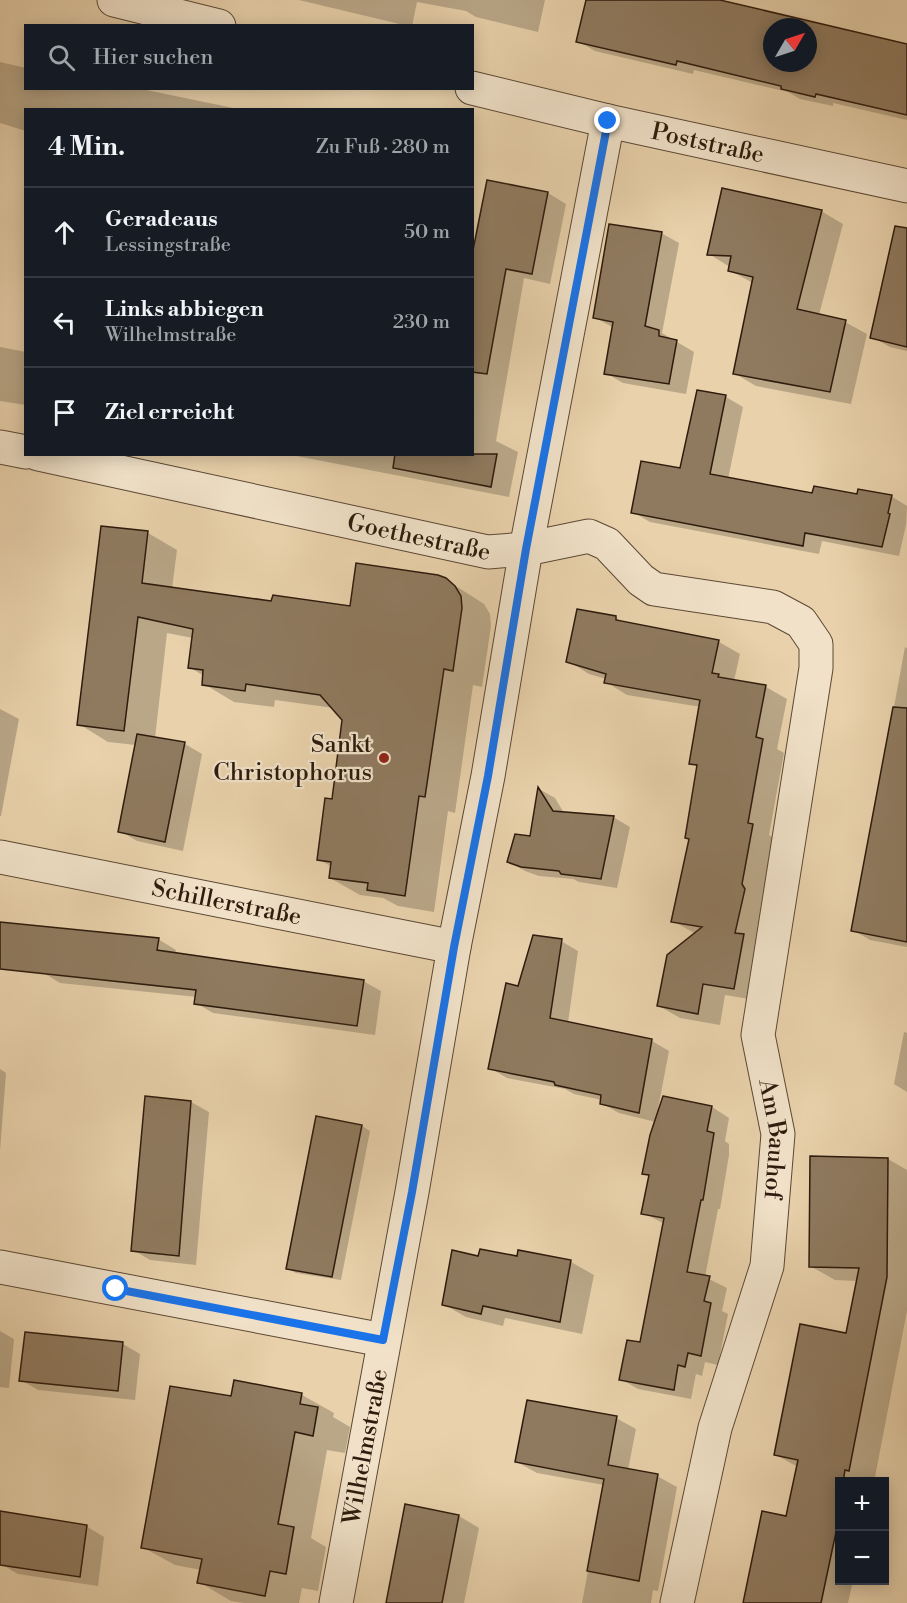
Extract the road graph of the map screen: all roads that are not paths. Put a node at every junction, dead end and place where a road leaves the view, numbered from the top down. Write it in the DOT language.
graph roads {
  1 [pos="114,0"];
  2 [pos="211,24"];
  3 [pos="474,88"];
  4 [pos="608,121"];
  5 [pos="907,186"];
  6 [pos="0,447"];
  7 [pos="24,452"];
  8 [pos="48,456"];
  9 [pos="526,549"];
  10 [pos="816,668"];
  11 [pos="0,857"];
  12 [pos="454,947"];
  13 [pos="0,1267"];
  14 [pos="383,1340"];
  15 [pos="336,1603"];
  16 [pos="677,1603"];
  1 -- 2 [label="street"];
  3 -- 4 [label="street, Poststraße"];
  4 -- 5 [label="street, Poststraße"];
  4 -- 9 [label="street, Wilhelmstraße"];
  6 -- 7 [label="street"];
  8 -- 9 [label="street, Goethestraße"];
  9 -- 10 [label="street, Goethestraße"];
  9 -- 12 [label="street, Wilhelmstraße"];
  10 -- 16 [label="street, Am Bauhof"];
  11 -- 12 [label="street, Schillerstraße"];
  12 -- 14 [label="street, Wilhelmstraße"];
  13 -- 14 [label="street"];
  14 -- 15 [label="street, Wilhelmstraße"];
}
